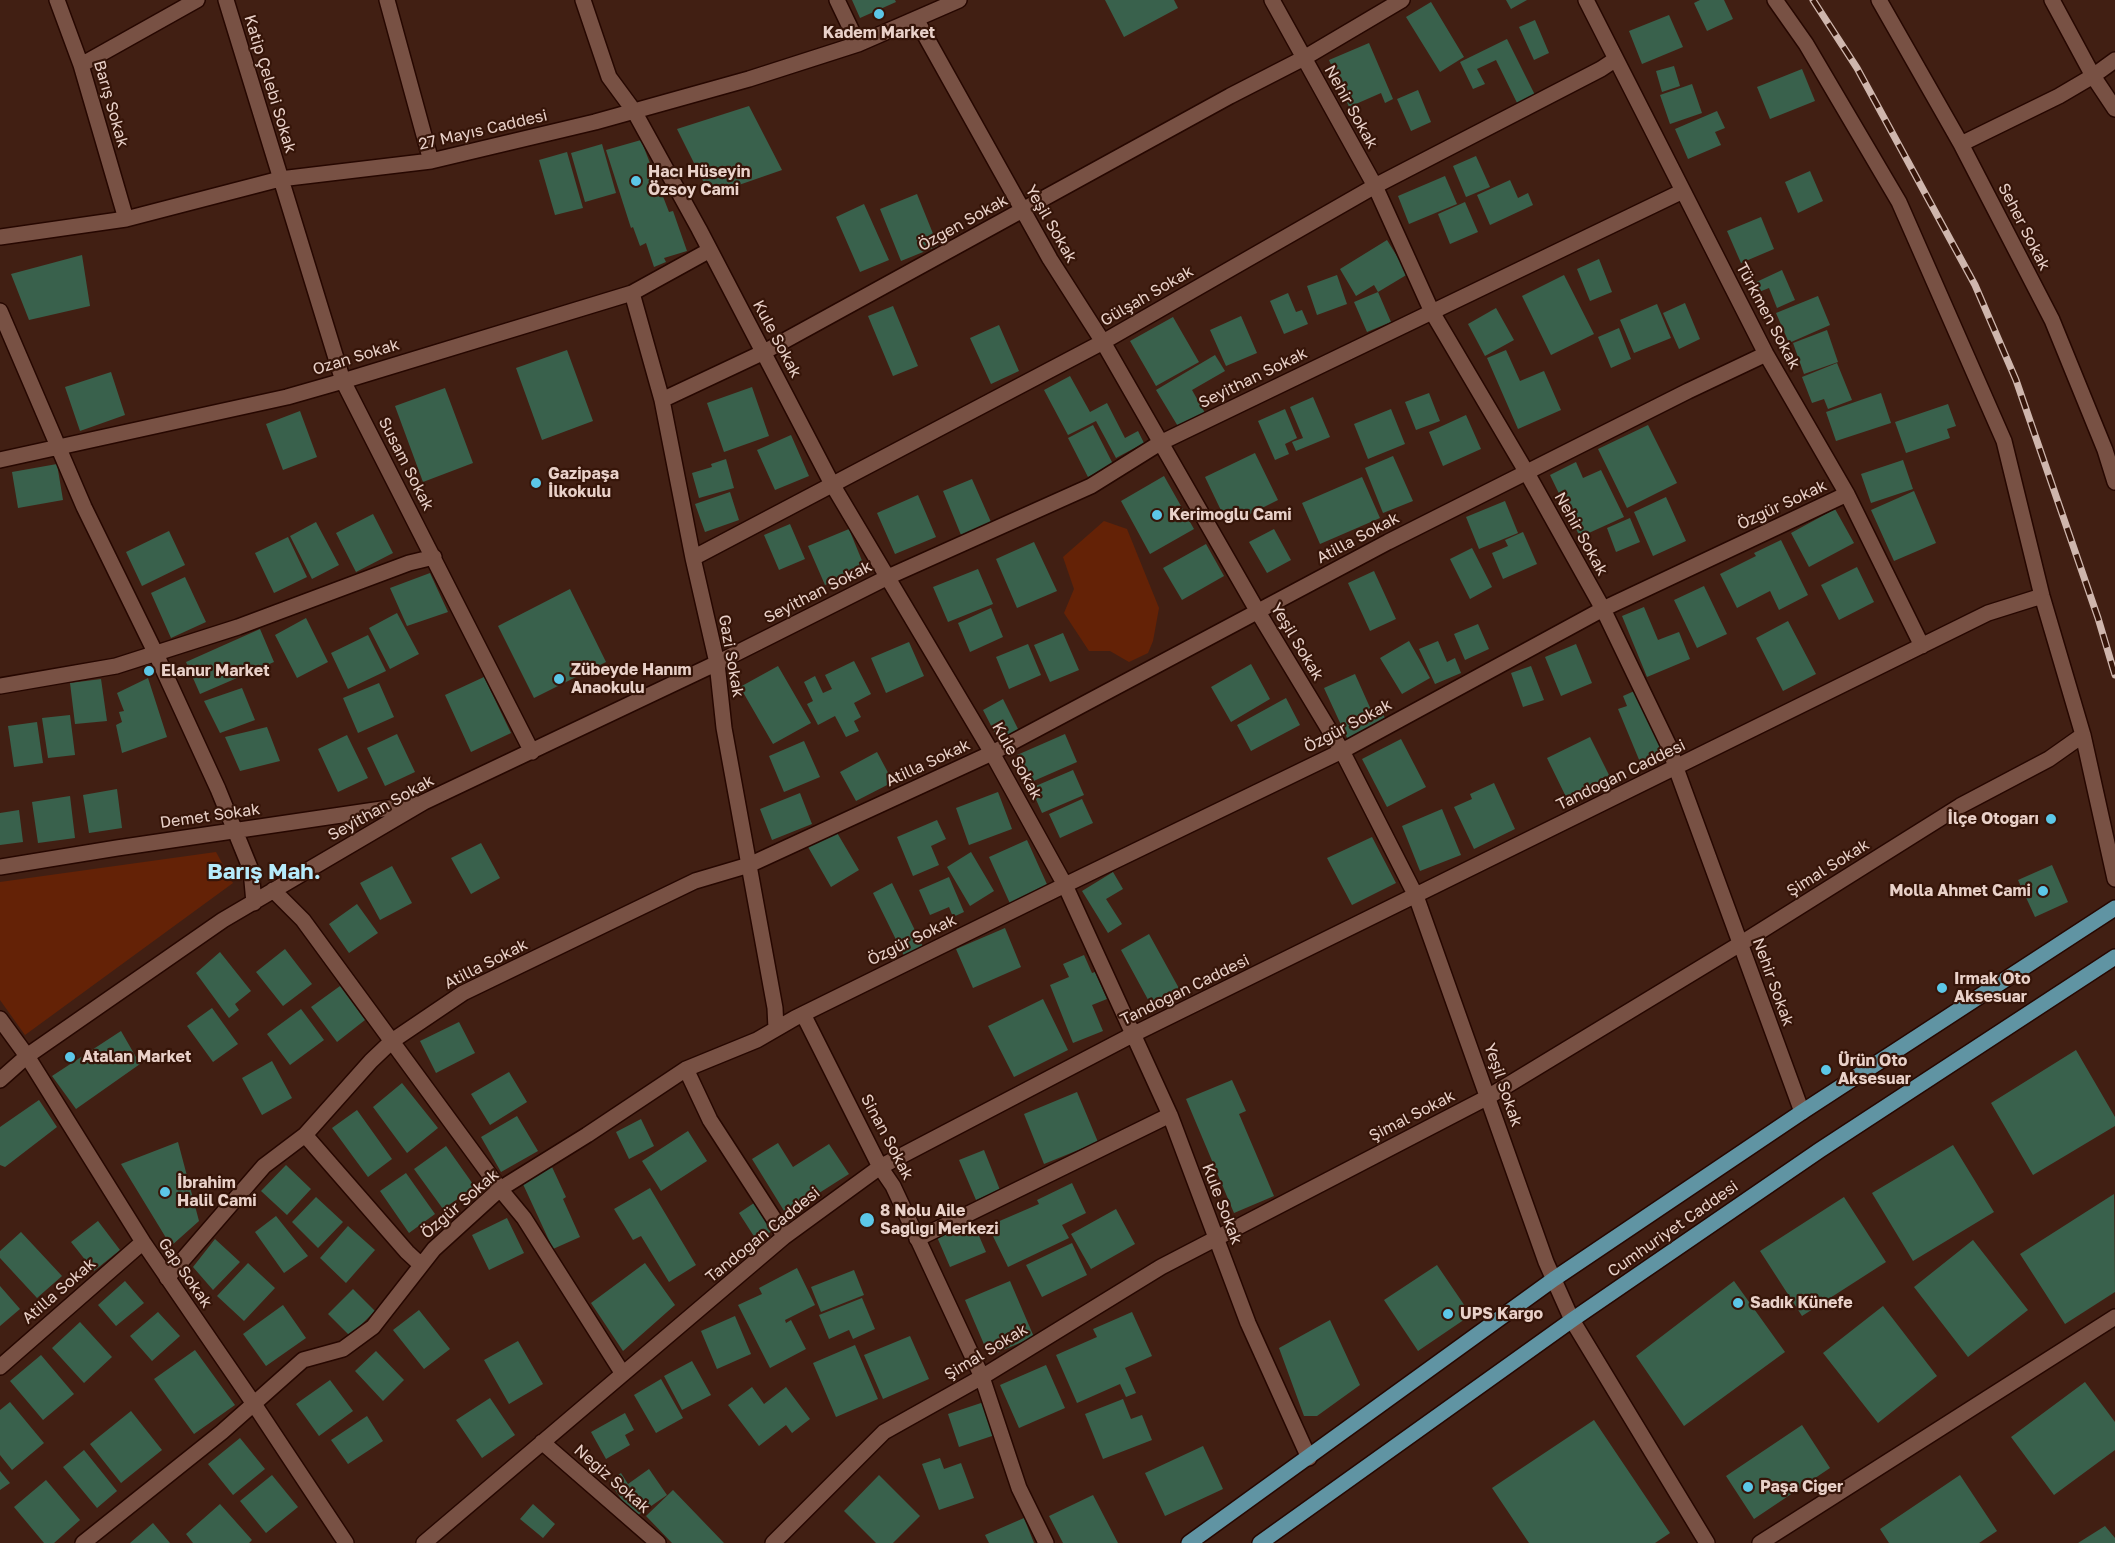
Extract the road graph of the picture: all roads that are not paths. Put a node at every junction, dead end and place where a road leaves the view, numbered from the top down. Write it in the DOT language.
graph roads {
  1 [pos="57,0"];
  2 [pos="197,0"];
  3 [pos="226,0"];
  4 [pos="387,0"];
  5 [pos="583,0"];
  6 [pos="837,0"];
  7 [pos="959,0"];
  8 [pos="1272,0"];
  9 [pos="1402,0"];
  10 [pos="1586,0"];
  11 [pos="1774,0"];
  12 [pos="1879,0"];
  13 [pos="2052,0"];
  14 [pos="916,19"];
  15 [pos="858,44"];
  16 [pos="1304,58"];
  17 [pos="1616,59"];
  18 [pos="2115,60"];
  19 [pos="81,65"];
  20 [pos="2093,76"];
  21 [pos="2115,109"];
  22 [pos="634,111"];
  23 [pos="1961,144"];
  24 [pos="431,161"];
  25 [pos="280,180"];
  26 [pos="1375,186"];
  27 [pos="1683,191"];
  28 [pos="1023,211"];
  29 [pos="126,219"];
  30 [pos="0,237"];
  31 [pos="710,250"];
  32 [pos="632,293"];
  33 [pos="0,311"];
  34 [pos="1432,312"];
  35 [pos="1103,342"];
  36 [pos="764,352"];
  37 [pos="1766,354"];
  38 [pos="343,381"];
  39 [pos="662,400"];
  40 [pos="1160,442"];
  41 [pos="59,446"];
  42 [pos="0,460"];
  43 [pos="1527,473"];
  44 [pos="2115,482"];
  45 [pos="832,484"];
  46 [pos="1847,494"];
  47 [pos="434,557"];
  48 [pos="693,558"];
  49 [pos="888,577"];
  50 [pos="2042,596"];
  51 [pos="1603,609"];
  52 [pos="1258,612"];
  53 [pos="1922,646"];
  54 [pos="156,654"];
  55 [pos="717,663"];
  56 [pos="0,686"];
  57 [pos="2083,735"];
  58 [pos="1342,751"];
  59 [pos="532,752"];
  60 [pos="992,753"];
  61 [pos="1676,768"];
  62 [pos="424,802"];
  63 [pos="236,831"];
  64 [pos="749,864"];
  65 [pos="0,867"];
  66 [pos="2115,879"];
  67 [pos="1065,885"];
  68 [pos="273,890"];
  69 [pos="1416,896"];
  70 [pos="254,903"];
  71 [pos="2115,908"];
  72 [pos="1740,944"];
  73 [pos="2115,957"];
  74 [pos="803,1014"];
  75 [pos="0,1019"];
  76 [pos="776,1029"];
  77 [pos="1134,1034"];
  78 [pos="392,1041"];
  79 [pos="27,1056"];
  80 [pos="686,1069"];
  81 [pos="0,1080"];
  82 [pos="1488,1097"];
  83 [pos="1802,1112"];
  84 [pos="1170,1115"];
  85 [pos="305,1134"];
  86 [pos="880,1167"];
  87 [pos="500,1189"];
  88 [pos="784,1237"];
  89 [pos="1216,1238"];
  90 [pos="917,1239"];
  91 [pos="142,1242"];
  92 [pos="421,1265"];
  93 [pos="167,1278"];
  94 [pos="1554,1279"];
  95 [pos="2115,1317"];
  96 [pos="1572,1320"];
  97 [pos="0,1367"];
  98 [pos="623,1374"];
  99 [pos="982,1377"];
  100 [pos="254,1404"];
  101 [pos="542,1442"];
  102 [pos="1309,1458"];
  103 [pos="83,1543"];
  104 [pos="346,1543"];
  105 [pos="423,1543"];
  106 [pos="658,1543"];
  107 [pos="772,1543"];
  108 [pos="1046,1543"];
  109 [pos="1189,1543"];
  110 [pos="1260,1543"];
  111 [pos="1707,1543"];
  112 [pos="1760,1543"];
  1 -- 19 [label="street, Barış Sokak"];
  2 -- 19 [label="street"];
  3 -- 25 [label="street, Katip Çelebi Sokak"];
  4 -- 24 [label="street"];
  5 -- 22 [label="street, Kule Sokak"];
  6 -- 15 [label="street"];
  7 -- 14 [label="street, 27 Mayıs Caddesi"];
  8 -- 16 [label="street, Nehir Sokak"];
  9 -- 16 [label="street, Özgen Sokak"];
  10 -- 17 [label="street, Türkmen Sokak"];
  11 -- 50 [label="street"];
  12 -- 23 [label="street, Seher Sokak"];
  13 -- 20 [label="street"];
  14 -- 15 [label="street, 27 Mayıs Caddesi"];
  14 -- 28 [label="street, Yeşil Sokak"];
  15 -- 22 [label="street, 27 Mayıs Caddesi"];
  16 -- 26 [label="street, Nehir Sokak"];
  16 -- 28 [label="street, Özgen Sokak"];
  17 -- 26 [label="street, Gülşah Sokak"];
  17 -- 27 [label="street, Türkmen Sokak"];
  18 -- 20 [label="street"];
  19 -- 29 [label="street, Barış Sokak"];
  20 -- 21 [label="street"];
  20 -- 23 [label="street"];
  22 -- 24 [label="street, 27 Mayıs Caddesi"];
  22 -- 31 [label="street, Kule Sokak"];
  23 -- 44 [label="street, Seher Sokak"];
  24 -- 25 [label="street, 27 Mayıs Caddesi"];
  25 -- 29 [label="street, 27 Mayıs Caddesi"];
  25 -- 38 [label="street, Susam Sokak"];
  26 -- 34 [label="street, Nehir Sokak"];
  26 -- 35 [label="street, Gülşah Sokak"];
  27 -- 34 [label="street, Seyithan Sokak"];
  27 -- 37 [label="street, Türkmen Sokak"];
  28 -- 35 [label="street, Yeşil Sokak"];
  28 -- 36 [label="street, Özgen Sokak"];
  29 -- 30 [label="street, 27 Mayıs Caddesi"];
  31 -- 32 [label="street, Ozan Sokak"];
  31 -- 36 [label="street, Kule Sokak"];
  32 -- 38 [label="street, Ozan Sokak"];
  32 -- 39 [label="street, Gazi Sokak"];
  33 -- 41 [label="street"];
  34 -- 40 [label="street, Seyithan Sokak"];
  34 -- 43 [label="street, Nehir Sokak"];
  35 -- 40 [label="street, Yeşil Sokak"];
  35 -- 45 [label="street, Gülşah Sokak"];
  36 -- 39 [label="street, Özgen Sokak"];
  36 -- 45 [label="street, Kule Sokak"];
  37 -- 43 [label="street, Atilla Sokak"];
  37 -- 46 [label="street, Türkmen Sokak"];
  38 -- 41 [label="street, Ozan Sokak"];
  38 -- 47 [label="street, Susam Sokak"];
  39 -- 48 [label="street, Gazi Sokak"];
  40 -- 49 [label="street, Seyithan Sokak"];
  40 -- 52 [label="street, Yeşil Sokak"];
  41 -- 42 [label="street, Ozan Sokak"];
  41 -- 54 [label="street"];
  43 -- 51 [label="street, Nehir Sokak"];
  43 -- 52 [label="street, Atilla Sokak"];
  45 -- 48 [label="street, Gülşah Sokak"];
  45 -- 49 [label="street, Kule Sokak"];
  46 -- 51 [label="street, Özgür Sokak"];
  46 -- 53 [label="street, Türkmen Sokak"];
  47 -- 54 [label="street"];
  47 -- 59 [label="street, Susam Sokak"];
  48 -- 55 [label="street, Gazi Sokak"];
  49 -- 55 [label="street, Seyithan Sokak"];
  49 -- 60 [label="street, Kule Sokak"];
  50 -- 53 [label="street, Tandoğan Caddesi"];
  50 -- 57 [label="street"];
  51 -- 58 [label="street, Özgür Sokak"];
  51 -- 61 [label="street, Nehir Sokak"];
  52 -- 58 [label="street, Yeşil Sokak"];
  52 -- 60 [label="street, Atilla Sokak"];
  53 -- 61 [label="street, Tandoğan Caddesi"];
  54 -- 56 [label="street"];
  54 -- 63 [label="street"];
  55 -- 59 [label="street, Seyithan Sokak"];
  55 -- 64 [label="street, Gazi Sokak"];
  57 -- 66 [label="street"];
  57 -- 72 [label="street, Şimal Sokak"];
  58 -- 67 [label="street, Özgür Sokak"];
  58 -- 69 [label="street, Yeşil Sokak"];
  59 -- 62 [label="street, Seyithan Sokak"];
  60 -- 64 [label="street, Atilla Sokak"];
  60 -- 67 [label="street, Kule Sokak"];
  61 -- 69 [label="street, Tandoğan Caddesi"];
  61 -- 72 [label="street, Nehir Sokak"];
  62 -- 63 [label="street, Demet Sokak"];
  62 -- 68 [label="street, Seyithan Sokak"];
  63 -- 65 [label="street, Demet Sokak"];
  63 -- 70 [label="street"];
  64 -- 76 [label="street, Gazi Sokak"];
  64 -- 78 [label="street, Atilla Sokak"];
  67 -- 74 [label="street, Özgür Sokak"];
  67 -- 77 [label="street, Kule Sokak"];
  68 -- 70 [label="street, Seyithan Sokak"];
  68 -- 78 [label="street"];
  69 -- 77 [label="street, Tandoğan Caddesi"];
  69 -- 82 [label="street, Yeşil Sokak"];
  70 -- 79 [label="street, Seyithan Sokak"];
  71 -- 83 [label="main road"];
  72 -- 82 [label="street, Şimal Sokak"];
  72 -- 83 [label="street, Nehir Sokak"];
  73 -- 96 [label="main road, Cumhuriyet Caddesi"];
  74 -- 76 [label="street, Özgür Sokak"];
  74 -- 86 [label="street, Sinan Sokak"];
  75 -- 79 [label="street, Gap Sokak"];
  76 -- 80 [label="street, Özgür Sokak"];
  77 -- 84 [label="street, Kule Sokak"];
  77 -- 86 [label="street, Tandoğan Caddesi"];
  78 -- 85 [label="street, Atilla Sokak"];
  78 -- 87 [label="street"];
  79 -- 81 [label="street, Seyithan Sokak"];
  79 -- 91 [label="street, Gap Sokak"];
  80 -- 87 [label="street, Özgür Sokak"];
  80 -- 88 [label="street"];
  82 -- 89 [label="street, Şimal Sokak"];
  82 -- 94 [label="street, Yeşil Sokak"];
  83 -- 94 [label="main road"];
  84 -- 89 [label="street, Kule Sokak"];
  84 -- 90 [label="street"];
  85 -- 92 [label="street"];
  85 -- 93 [label="street, Atilla Sokak"];
  86 -- 88 [label="street, Tandoğan Caddesi"];
  86 -- 90 [label="street, Sinan Sokak"];
  87 -- 92 [label="street, Özgür Sokak"];
  87 -- 98 [label="street"];
  88 -- 98 [label="street, Tandoğan Caddesi"];
  89 -- 99 [label="street, Şimal Sokak"];
  89 -- 102 [label="street, Kule Sokak"];
  90 -- 99 [label="street, Sinan Sokak"];
  91 -- 93 [label="street, Gap Sokak"];
  91 -- 97 [label="street, Atilla Sokak"];
  92 -- 100 [label="street, Özgür Sokak"];
  93 -- 100 [label="street, Gap Sokak"];
  94 -- 96 [label="street, Yeşil Sokak"];
  94 -- 102 [label="main road"];
  95 -- 112 [label="street"];
  96 -- 110 [label="main road, Cumhuriyet Caddesi"];
  96 -- 111 [label="street, Yeşil Sokak"];
  98 -- 101 [label="street, Tandoğan Caddesi"];
  99 -- 107 [label="street, Şimal Sokak"];
  99 -- 108 [label="street, Sinan Sokak"];
  100 -- 103 [label="street, Özgür Sokak"];
  100 -- 104 [label="street, Gap Sokak"];
  101 -- 105 [label="street, Tandoğan Caddesi"];
  101 -- 106 [label="street, Negiz Sokak"];
  102 -- 109 [label="main road"];
}
